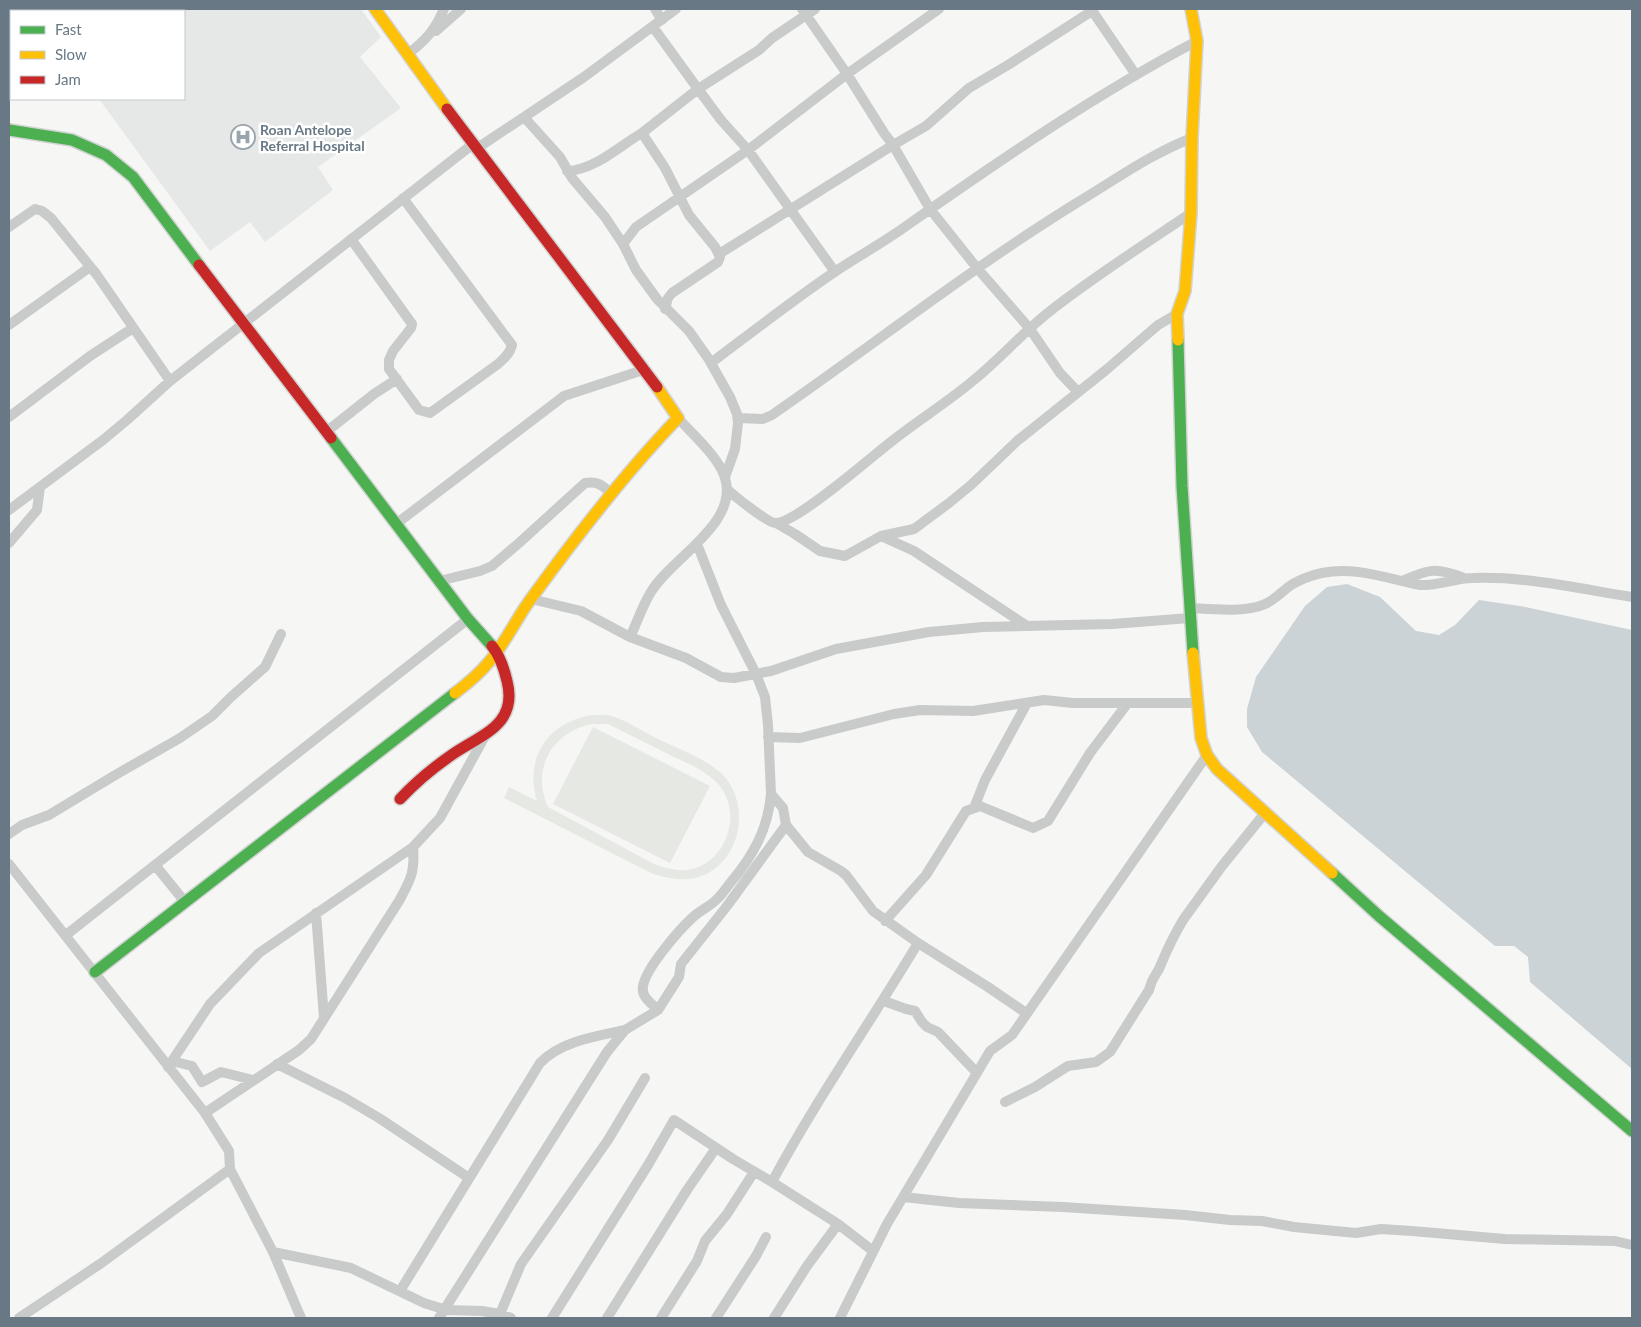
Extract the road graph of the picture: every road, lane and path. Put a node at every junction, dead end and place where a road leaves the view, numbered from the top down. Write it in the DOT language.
graph roads {
  1 [pos="375,9"];
  2 [pos="444,9"];
  3 [pos="462,9"];
  4 [pos="655,9"];
  5 [pos="676,9"];
  6 [pos="939,9"];
  7 [pos="1191,9"];
  8 [pos="1091,10"];
  9 [pos="808,11"];
  10 [pos="662,20"];
  11 [pos="653,28"];
  12 [pos="427,39"];
  13 [pos="1197,42"];
  14 [pos="408,54"];
  15 [pos="847,74"];
  16 [pos="1136,75"];
  17 [pos="698,89"];
  18 [pos="524,117"];
  19 [pos="9,130"];
  20 [pos="642,132"];
  21 [pos="1192,138"];
  22 [pos="893,145"];
  23 [pos="474,146"];
  24 [pos="748,150"];
  25 [pos="567,171"];
  26 [pos="404,198"];
  27 [pos="680,198"];
  28 [pos="791,209"];
  29 [pos="930,209"];
  30 [pos="1191,213"];
  31 [pos="9,227"];
  32 [pos="351,239"];
  33 [pos="622,244"];
  34 [pos="719,254"];
  35 [pos="90,267"];
  36 [pos="977,268"];
  37 [pos="835,272"];
  38 [pos="665,309"];
  39 [pos="1177,314"];
  40 [pos="244,322"];
  41 [pos="9,325"];
  42 [pos="133,328"];
  43 [pos="1030,329"];
  44 [pos="711,364"];
  45 [pos="643,370"];
  46 [pos="397,380"];
  47 [pos="170,381"];
  48 [pos="1078,392"];
  49 [pos="9,417"];
  50 [pos="678,418"];
  51 [pos="738,418"];
  52 [pos="326,432"];
  53 [pos="725,477"];
  54 [pos="40,487"];
  55 [pos="727,489"];
  56 [pos="611,494"];
  57 [pos="9,510"];
  58 [pos="396,524"];
  59 [pos="776,524"];
  60 [pos="881,536"];
  61 [pos="9,544"];
  62 [pos="697,544"];
  63 [pos="1465,578"];
  64 [pos="439,581"];
  65 [pos="1402,581"];
  66 [pos="1632,597"];
  67 [pos="531,599"];
  68 [pos="1190,613"];
  69 [pos="468,619"];
  70 [pos="1027,626"];
  71 [pos="280,634"];
  72 [pos="630,638"];
  73 [pos="496,652"];
  74 [pos="756,674"];
  75 [pos="1027,703"];
  76 [pos="1198,703"];
  77 [pos="1128,704"];
  78 [pos="485,736"];
  79 [pos="768,737"];
  80 [pos="1207,756"];
  81 [pos="771,794"];
  82 [pos="400,799"];
  83 [pos="974,808"];
  84 [pos="1265,813"];
  85 [pos="786,825"];
  86 [pos="9,834"];
  87 [pos="414,847"];
  88 [pos="9,864"];
  89 [pos="156,865"];
  90 [pos="185,902"];
  91 [pos="316,913"];
  92 [pos="885,921"];
  93 [pos="66,935"];
  94 [pos="918,943"];
  95 [pos="94,972"];
  96 [pos="884,1001"];
  97 [pos="658,1010"];
  98 [pos="1026,1013"];
  99 [pos="324,1019"];
  100 [pos="625,1030"];
  101 [pos="170,1064"];
  102 [pos="277,1064"];
  103 [pos="978,1073"];
  104 [pos="645,1078"];
  105 [pos="253,1080"];
  106 [pos="1005,1102"];
  107 [pos="204,1113"];
  108 [pos="1632,1131"];
  109 [pos="716,1148"];
  110 [pos="230,1169"];
  111 [pos="754,1172"];
  112 [pos="469,1178"];
  113 [pos="772,1182"];
  114 [pos="903,1197"];
  115 [pos="838,1224"];
  116 [pos="766,1237"];
  117 [pos="1632,1245"];
  118 [pos="873,1251"];
  119 [pos="273,1252"];
  120 [pos="400,1291"];
  121 [pos="442,1314"];
  122 [pos="500,1314"];
  123 [pos="19,1318"];
  124 [pos="302,1318"];
  125 [pos="511,1318"];
  126 [pos="552,1318"];
  127 [pos="607,1318"];
  128 [pos="661,1318"];
  129 [pos="716,1318"];
  130 [pos="774,1318"];
  131 [pos="840,1318"];
  1 -- 14 [label="street"];
  2 -- 12 [label="street"];
  3 -- 12 [label="street"];
  4 -- 10 [label="street"];
  5 -- 10 [label="street"];
  6 -- 15 [label="street"];
  7 -- 13 [label="street"];
  8 -- 16 [label="street"];
  8 -- 22 [label="street"];
  9 -- 15 [label="street"];
  9 -- 17 [label="street"];
  10 -- 11 [label="street"];
  11 -- 17 [label="street"];
  11 -- 18 [label="street"];
  12 -- 14 [label="street"];
  13 -- 16 [label="street"];
  13 -- 21 [label="street"];
  14 -- 23 [label="street"];
  15 -- 22 [label="street"];
  15 -- 24 [label="street"];
  16 -- 29 [label="street"];
  17 -- 20 [label="street"];
  17 -- 24 [label="street"];
  18 -- 23 [label="street"];
  18 -- 25 [label="street"];
  19 -- 40 [label="street"];
  20 -- 25 [label="street"];
  20 -- 27 [label="street"];
  21 -- 30 [label="street"];
  21 -- 36 [label="street"];
  22 -- 28 [label="street"];
  22 -- 29 [label="street"];
  23 -- 26 [label="street"];
  23 -- 45 [label="street"];
  24 -- 27 [label="street"];
  24 -- 28 [label="street"];
  25 -- 33 [label="street"];
  26 -- 32 [label="street"];
  26 -- 46 [label="street"];
  27 -- 33 [label="street"];
  27 -- 34 [label="street"];
  28 -- 34 [label="street"];
  28 -- 37 [label="street"];
  29 -- 36 [label="street"];
  29 -- 37 [label="street"];
  30 -- 39 [label="street"];
  30 -- 43 [label="street"];
  31 -- 35 [label="street"];
  32 -- 40 [label="street"];
  32 -- 46 [label="street"];
  33 -- 38 [label="street"];
  34 -- 38 [label="street"];
  35 -- 41 [label="street"];
  35 -- 42 [label="street"];
  36 -- 43 [label="street"];
  36 -- 51 [label="street"];
  37 -- 44 [label="street"];
  38 -- 44 [label="street"];
  39 -- 48 [label="street"];
  39 -- 68 [label="street"];
  40 -- 47 [label="street"];
  40 -- 52 [label="street"];
  42 -- 47 [label="street"];
  42 -- 49 [label="street"];
  43 -- 48 [label="street"];
  43 -- 59 [label="street"];
  44 -- 51 [label="street"];
  45 -- 50 [label="street"];
  45 -- 58 [label="street"];
  46 -- 52 [label="street"];
  47 -- 54 [label="street"];
  48 -- 60 [label="street"];
  50 -- 53 [label="street"];
  50 -- 56 [label="street"];
  51 -- 53 [label="street"];
  52 -- 58 [label="street"];
  53 -- 55 [label="street"];
  54 -- 57 [label="street"];
  54 -- 61 [label="street"];
  55 -- 59 [label="street"];
  55 -- 62 [label="street"];
  56 -- 64 [label="street"];
  56 -- 67 [label="street"];
  58 -- 64 [label="street"];
  59 -- 60 [label="street"];
  60 -- 70 [label="street"];
  62 -- 72 [label="street"];
  62 -- 74 [label="street"];
  63 -- 65 [label="street"];
  63 -- 65 [label="street"];
  63 -- 66 [label="street"];
  64 -- 69 [label="street"];
  65 -- 68 [label="street"];
  67 -- 72 [label="street"];
  67 -- 73 [label="street"];
  68 -- 70 [label="street"];
  68 -- 76 [label="street"];
  69 -- 73 [label="street"];
  69 -- 89 [label="street"];
  70 -- 74 [label="street"];
  71 -- 86 [label="street"];
  72 -- 74 [label="street"];
  73 -- 78 [label="street"];
  73 -- 90 [label="street"];
  74 -- 79 [label="street"];
  75 -- 77 [label="street"];
  75 -- 79 [label="street"];
  75 -- 83 [label="street"];
  76 -- 77 [label="street"];
  76 -- 80 [label="street"];
  77 -- 83 [label="street"];
  78 -- 82 [label="street"];
  78 -- 87 [label="street"];
  79 -- 81 [label="street"];
  80 -- 84 [label="street"];
  80 -- 98 [label="street"];
  81 -- 85 [label="street"];
  81 -- 97 [label="street"];
  83 -- 92 [label="street"];
  84 -- 106 [label="street"];
  84 -- 108 [label="street"];
  85 -- 92 [label="street"];
  85 -- 97 [label="street"];
  87 -- 91 [label="street"];
  87 -- 99 [label="street"];
  88 -- 93 [label="street"];
  89 -- 90 [label="street"];
  89 -- 93 [label="street"];
  90 -- 95 [label="street"];
  91 -- 99 [label="street"];
  91 -- 101 [label="street"];
  92 -- 94 [label="street"];
  93 -- 95 [label="street"];
  94 -- 96 [label="street"];
  94 -- 98 [label="street"];
  95 -- 101 [label="street"];
  96 -- 103 [label="street"];
  96 -- 113 [label="street"];
  97 -- 100 [label="street"];
  98 -- 103 [label="street"];
  99 -- 102 [label="street"];
  100 -- 112 [label="street"];
  100 -- 121 [label="street"];
  101 -- 105 [label="street"];
  101 -- 107 [label="street"];
  102 -- 105 [label="street"];
  102 -- 112 [label="street"];
  103 -- 114 [label="street"];
  104 -- 122 [label="street"];
  105 -- 107 [label="street"];
  107 -- 110 [label="street"];
  109 -- 111 [label="street"];
  109 -- 126 [label="street"];
  109 -- 127 [label="street"];
  110 -- 119 [label="street"];
  110 -- 123 [label="street"];
  111 -- 113 [label="street"];
  111 -- 128 [label="street"];
  112 -- 120 [label="street"];
  113 -- 115 [label="street"];
  114 -- 117 [label="street"];
  114 -- 118 [label="street"];
  115 -- 118 [label="street"];
  115 -- 130 [label="street"];
  116 -- 129 [label="street"];
  118 -- 131 [label="street"];
  119 -- 120 [label="street"];
  119 -- 124 [label="street"];
  120 -- 121 [label="street"];
  121 -- 122 [label="street"];
  122 -- 125 [label="street"];
}
